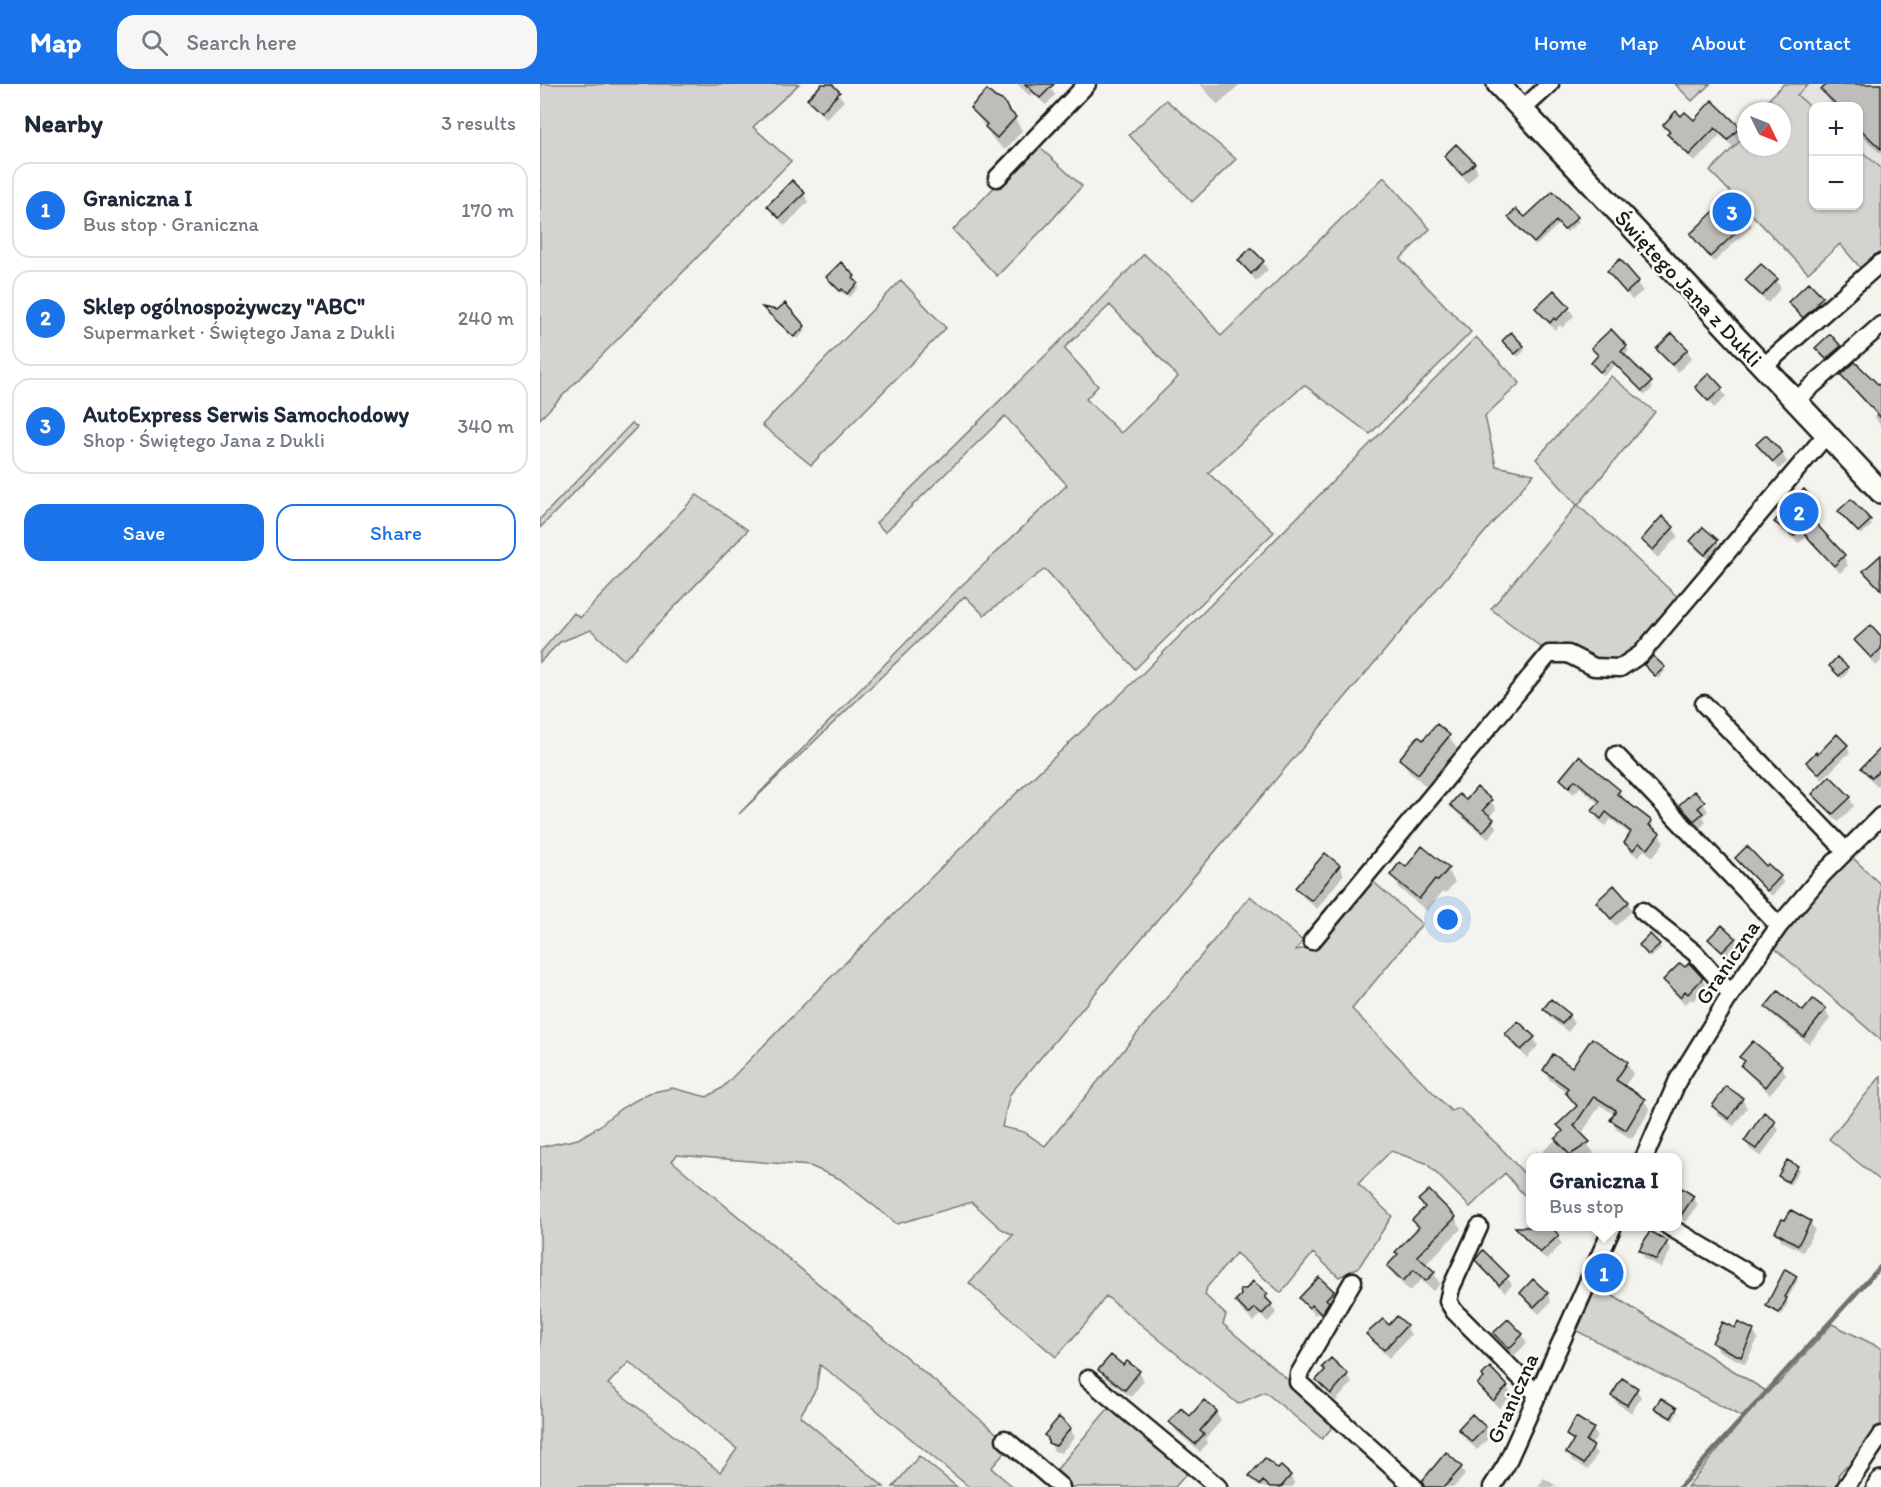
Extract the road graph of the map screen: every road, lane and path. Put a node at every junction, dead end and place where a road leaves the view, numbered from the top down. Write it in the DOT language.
graph roads {
  1 [pos="1087,84"];
  2 [pos="1498,84"];
  3 [pos="1550,84"];
  4 [pos="1522,110"];
  5 [pos="997,178"];
  6 [pos="1880,263"];
  7 [pos="1881,325"];
  8 [pos="1763,367"];
  9 [pos="1795,401"];
  10 [pos="1826,435"];
  11 [pos="1881,492"];
  12 [pos="1704,704"];
  13 [pos="1617,755"];
  14 [pos="1881,816"];
  15 [pos="1846,851"];
  16 [pos="1642,910"];
  17 [pos="1779,926"];
  18 [pos="1312,941"];
  19 [pos="1731,994"];
  20 [pos="1646,1153"];
  21 [pos="1479,1227"];
  22 [pos="1610,1231"];
  23 [pos="1675,1231"];
  24 [pos="1755,1277"];
  25 [pos="1353,1281"];
  26 [pos="1088,1379"];
  27 [pos="1538,1395"];
  28 [pos="1881,1435"];
  29 [pos="1005,1439"];
  30 [pos="1881,1482"];
  31 [pos="1061,1487"];
  32 [pos="1218,1487"];
  33 [pos="1414,1487"];
  34 [pos="1492,1487"];
  35 [pos="1846,1487"];
  36 [pos="1878,1487"];
  1 -- 5 [label="street"];
  2 -- 4 [label="main road, Świętego Jana z Dukli"];
  3 -- 4 [label="street"];
  4 -- 8 [label="main road, Świętego Jana z Dukli"];
  6 -- 8 [label="street"];
  7 -- 9 [label="street"];
  8 -- 9 [label="main road, Świętego Jana z Dukli"];
  9 -- 10 [label="main road, Świętego Jana z Dukli"];
  10 -- 11 [label="main road, Świętego Jana z Dukli"];
  10 -- 18 [label="street"];
  12 -- 15 [label="street"];
  13 -- 17 [label="street"];
  14 -- 15 [label="street, Graniczna"];
  15 -- 17 [label="street, Graniczna"];
  16 -- 19 [label="street"];
  17 -- 19 [label="street, Graniczna"];
  19 -- 20 [label="street, Graniczna"];
  21 -- 27 [label="street"];
  22 -- 27 [label="street, Graniczna"];
  23 -- 24 [label="street"];
  25 -- 33 [label="street"];
  26 -- 32 [label="street"];
  27 -- 34 [label="street, Graniczna"];
  28 -- 35 [label="street"];
  29 -- 31 [label="street"];
  30 -- 36 [label="main road"];
}
